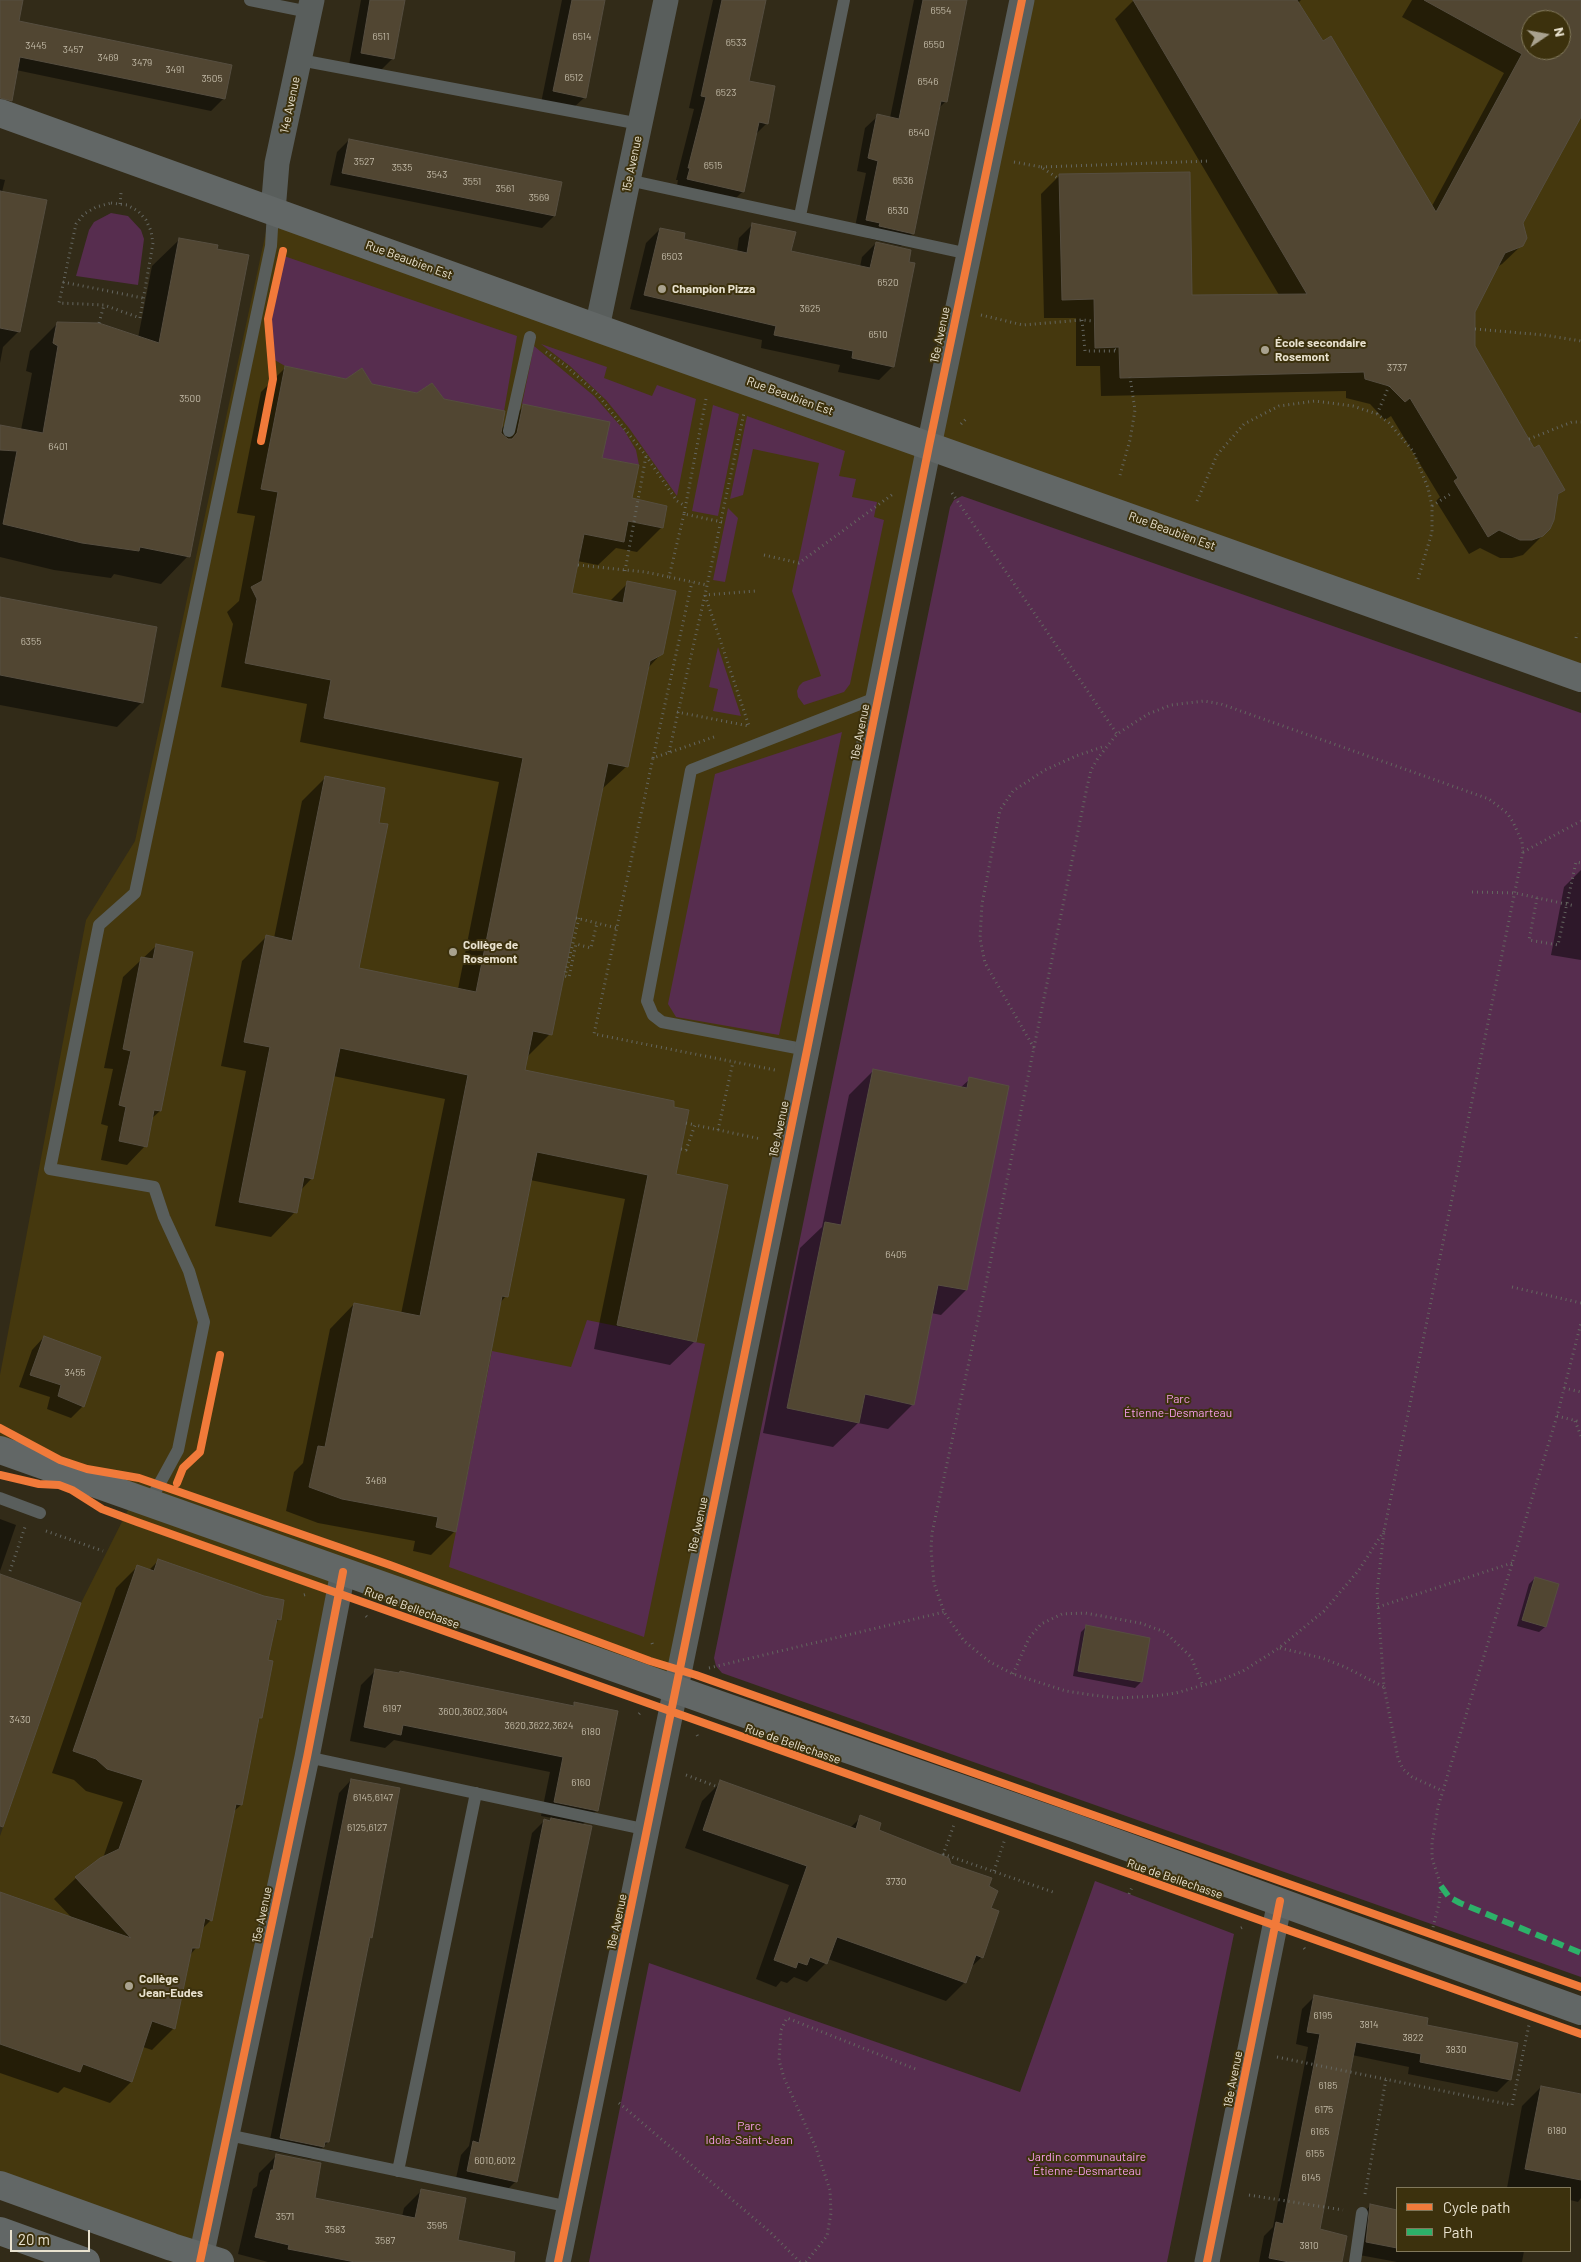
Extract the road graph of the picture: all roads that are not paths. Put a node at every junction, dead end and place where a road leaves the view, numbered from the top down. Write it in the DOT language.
graph roads {
  1 [pos="250,0"];
  2 [pos="666,0"];
  3 [pos="844,0"];
  4 [pos="1022,0"];
  5 [pos="311,6"];
  6 [pos="300,60"];
  7 [pos="0,113"];
  8 [pos="640,124"];
  9 [pos="628,180"];
  10 [pos="273,211"];
  11 [pos="800,216"];
  12 [pos="969,254"];
  13 [pos="597,328"];
  14 [pos="530,337"];
  15 [pos="509,431"];
  16 [pos="928,446"];
  17 [pos="1581,678"];
  18 [pos="878,697"];
  19 [pos="807,1050"];
  20 [pos="0,1450"];
  21 [pos="0,1498"];
  22 [pos="149,1503"];
  23 [pos="40,1513"];
  24 [pos="343,1572"];
  25 [pos="675,1689"];
  26 [pos="307,1757"];
  27 [pos="476,1793"];
  28 [pos="648,1830"];
  29 [pos="1280,1901"];
  30 [pos="1581,2012"];
  31 [pos="228,2135"];
  32 [pos="398,2171"];
  33 [pos="0,2185"];
  34 [pos="570,2207"];
  35 [pos="1362,2213"];
  36 [pos="0,2232"];
  37 [pos="207,2260"];
  38 [pos="86,2262"];
  39 [pos="558,2262"];
  40 [pos="1207,2262"];
  41 [pos="1355,2262"];
  1 -- 5 [label="lane"];
  2 -- 8 [label="street, 15e Avenue"];
  3 -- 11 [label="lane"];
  4 -- 12 [label="street, 16e Avenue"];
  5 -- 6 [label="street, 14e Avenue"];
  6 -- 8 [label="lane"];
  6 -- 10 [label="street, 14e Avenue"];
  7 -- 10 [label="street, Rue Beaubien Est"];
  8 -- 9 [label="street, 15e Avenue"];
  9 -- 11 [label="lane"];
  9 -- 13 [label="street, 15e Avenue"];
  10 -- 13 [label="street, Rue Beaubien Est"];
  10 -- 22 [label="lane"];
  11 -- 12 [label="lane"];
  12 -- 16 [label="street, 16e Avenue"];
  13 -- 16 [label="street, Rue Beaubien Est"];
  14 -- 15 [label="lane"];
  16 -- 17 [label="street, Rue Beaubien Est"];
  16 -- 18 [label="street, 16e Avenue"];
  18 -- 19 [label="street, 16e Avenue"];
  18 -- 19 [label="lane"];
  19 -- 25 [label="street, 16e Avenue"];
  20 -- 22 [label="street, Rue de Bellechasse"];
  21 -- 23 [label="lane"];
  22 -- 24 [label="street, Rue de Bellechasse"];
  24 -- 25 [label="street, Rue de Bellechasse"];
  24 -- 26 [label="street, 15e Avenue"];
  25 -- 28 [label="street, 16e Avenue"];
  25 -- 29 [label="street, Rue de Bellechasse"];
  26 -- 27 [label="lane"];
  26 -- 31 [label="street, 15e Avenue"];
  27 -- 28 [label="lane"];
  27 -- 32 [label="lane"];
  28 -- 34 [label="street, 16e Avenue"];
  29 -- 30 [label="street, Rue de Bellechasse"];
  29 -- 40 [label="street, 18e Avenue"];
  31 -- 32 [label="lane"];
  31 -- 37 [label="street, 15e Avenue"];
  32 -- 34 [label="lane"];
  33 -- 37 [label="street"];
  34 -- 39 [label="street, 16e Avenue"];
  35 -- 41 [label="lane"];
  36 -- 38 [label="street"];
}
